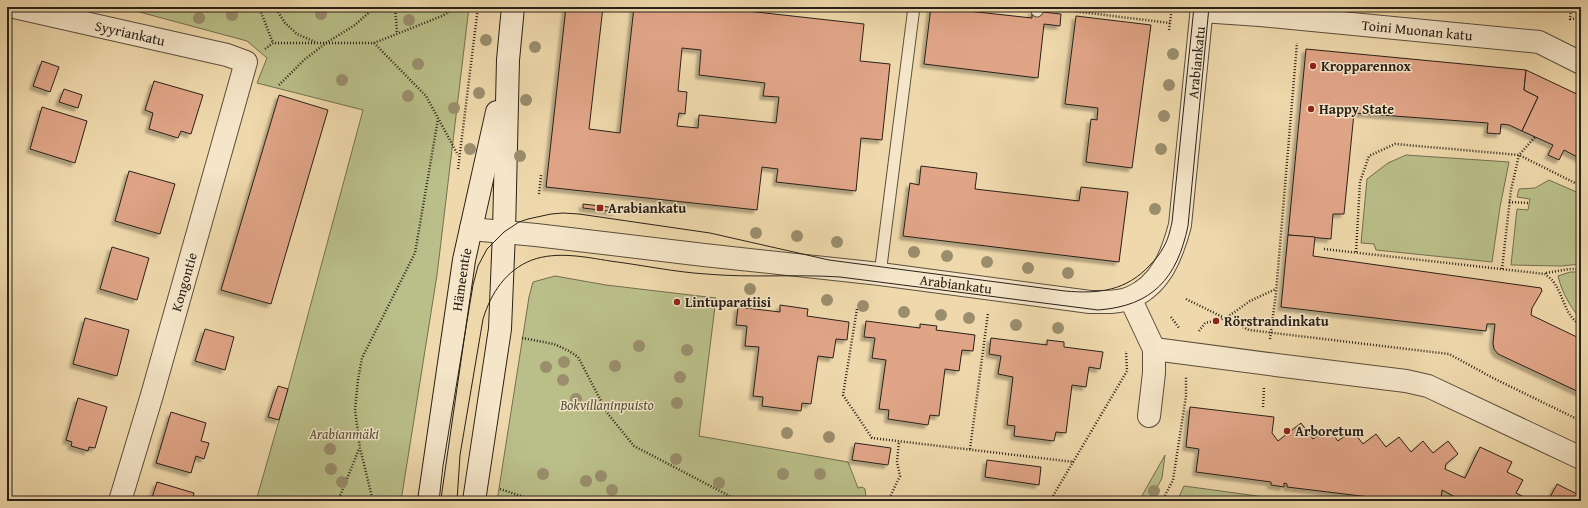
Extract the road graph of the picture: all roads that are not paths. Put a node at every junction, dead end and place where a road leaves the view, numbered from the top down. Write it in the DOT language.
graph roads {
  1 [pos="14,7"];
  2 [pos="513,7"];
  3 [pos="914,7"];
  4 [pos="1202,9"];
  5 [pos="508,60"];
  6 [pos="246,62"];
  7 [pos="1581,63"];
  8 [pos="471,229"];
  9 [pos="504,232"];
  10 [pos="880,274"];
  11 [pos="1130,298"];
  12 [pos="1154,349"];
  13 [pos="1149,416"];
  14 [pos="1581,458"];
  15 [pos="120,501"];
  16 [pos="428,501"];
  17 [pos="474,501"];
  1 -- 6 [label="street, Syyriankatu"];
  2 -- 5 [label="street, Hämeentie"];
  3 -- 10 [label="lane"];
  4 -- 7 [label="street, Toini Muonan katu"];
  4 -- 11 [label="street, Arabiankatu"];
  5 -- 8 [label="street, Hämeentie"];
  5 -- 9 [label="street, Hämeentie"];
  6 -- 15 [label="street, Kongontie"];
  8 -- 9 [label="street, Arabiankatu"];
  8 -- 16 [label="street, Hämeentie"];
  9 -- 10 [label="street, Arabiankatu"];
  9 -- 17 [label="street, Hämeentie"];
  10 -- 11 [label="street, Arabiankatu"];
  11 -- 12 [label="street"];
  12 -- 13 [label="street"];
  12 -- 14 [label="street"];
}
